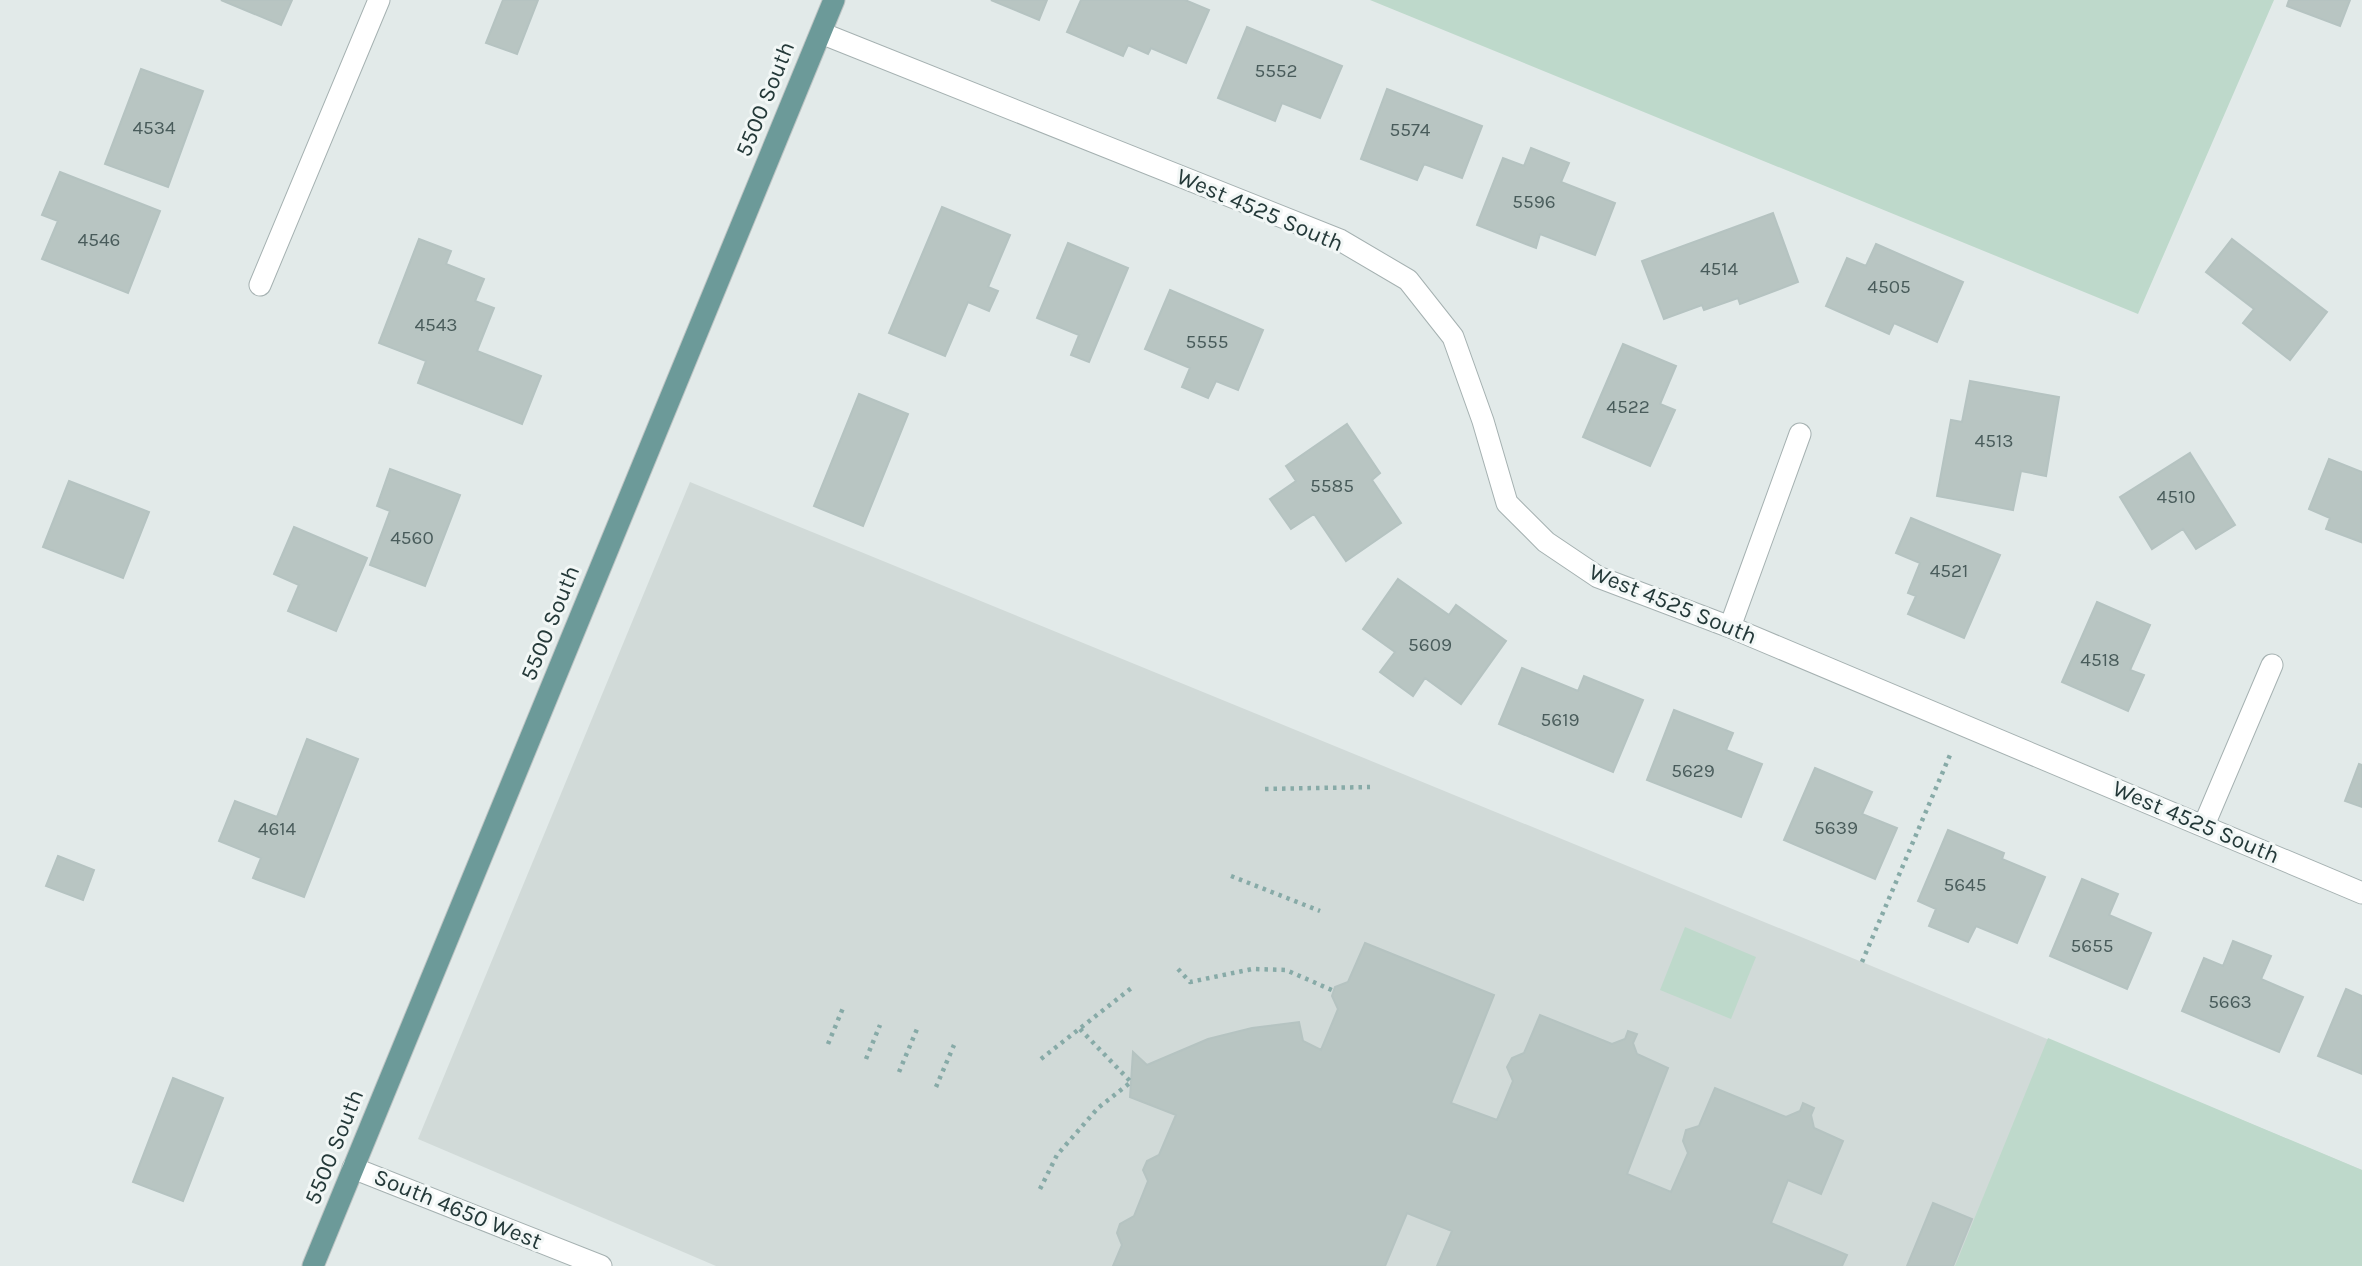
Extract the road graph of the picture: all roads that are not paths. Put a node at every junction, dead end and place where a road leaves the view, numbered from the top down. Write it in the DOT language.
graph roads {
  1 [pos="379,0"];
  2 [pos="834,0"];
  3 [pos="821,33"];
  4 [pos="260,285"];
  5 [pos="1800,434"];
  6 [pos="1730,627"];
  7 [pos="2272,665"];
  8 [pos="2204,825"];
  9 [pos="2362,893"];
  10 [pos="354,1168"];
  11 [pos="313,1266"];
  12 [pos="601,1266"];
  1 -- 4 [label="street"];
  2 -- 3 [label="main road, 5500 South"];
  3 -- 6 [label="street, West 4525 South"];
  3 -- 10 [label="main road, 5500 South"];
  5 -- 6 [label="street"];
  6 -- 8 [label="street, West 4525 South"];
  7 -- 8 [label="street"];
  8 -- 9 [label="street, West 4525 South"];
  10 -- 11 [label="main road, 5500 South"];
  10 -- 12 [label="street, South 4650 West"];
}
